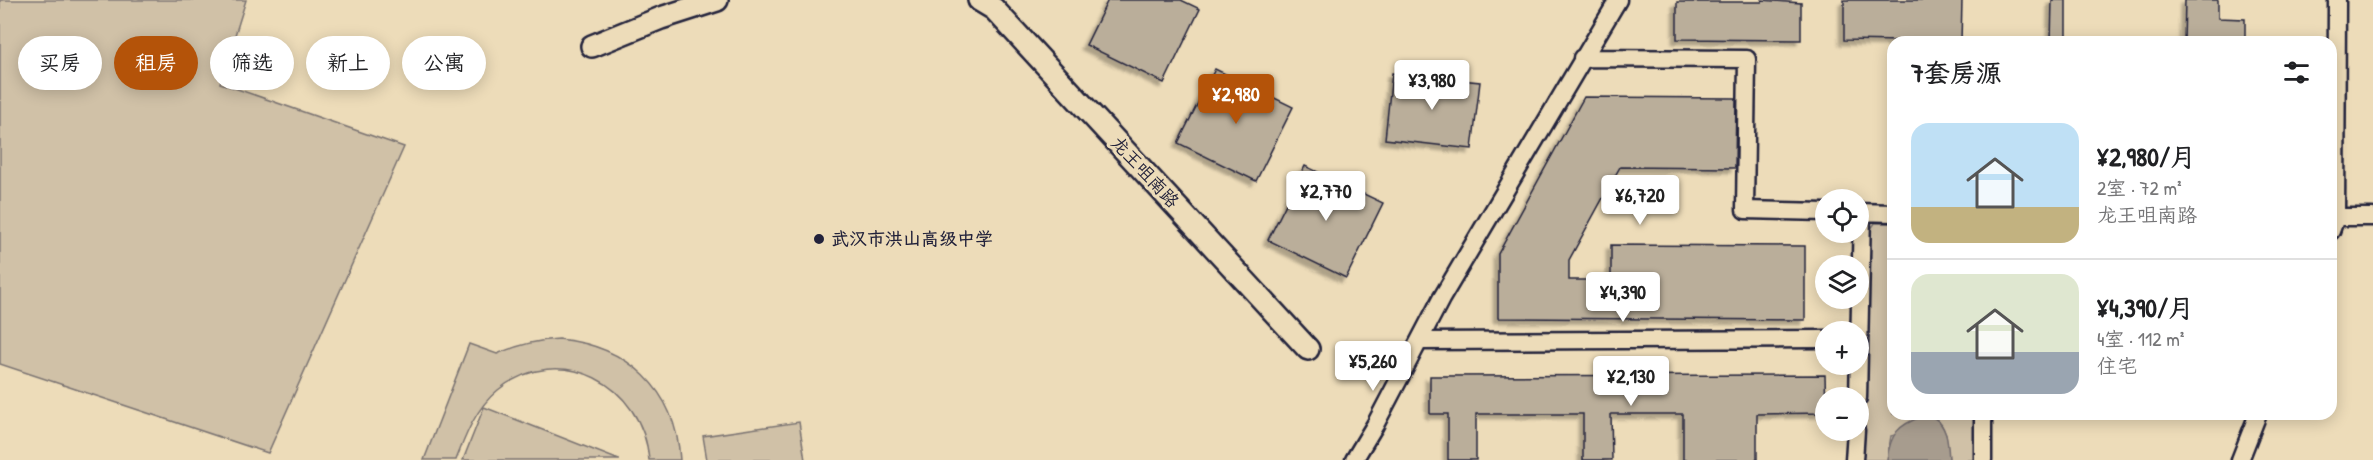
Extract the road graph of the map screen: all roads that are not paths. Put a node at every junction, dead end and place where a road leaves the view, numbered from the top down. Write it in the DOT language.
graph roads {
  1 [pos="717,0"];
  2 [pos="979,0"];
  3 [pos="1618,0"];
  4 [pos="2337,0"];
  5 [pos="2336,36"];
  6 [pos="592,46"];
  7 [pos="1582,58"];
  8 [pos="1815,212"];
  9 [pos="1869,212"];
  10 [pos="1887,213"];
  11 [pos="2373,217"];
  12 [pos="2337,222"];
  13 [pos="1860,243"];
  14 [pos="1859,321"];
  15 [pos="1815,339"];
  16 [pos="1420,340"];
  17 [pos="1308,349"];
  18 [pos="1983,420"];
  19 [pos="2256,420"];
  20 [pos="1855,441"];
  21 [pos="1354,460"];
  22 [pos="1854,460"];
  23 [pos="1983,460"];
  24 [pos="2240,460"];
  1 -- 6 [label="street"];
  2 -- 17 [label="street, 龙王咀南路"];
  3 -- 7 [label="street"];
  4 -- 5 [label="street"];
  7 -- 8 [label="street"];
  7 -- 16 [label="street"];
  9 -- 10 [label="street"];
  11 -- 12 [label="street"];
  13 -- 14 [label="street"];
  15 -- 16 [label="street"];
  16 -- 21 [label="street"];
  18 -- 23 [label="street"];
  19 -- 24 [label="street"];
  20 -- 22 [label="street"];
}
